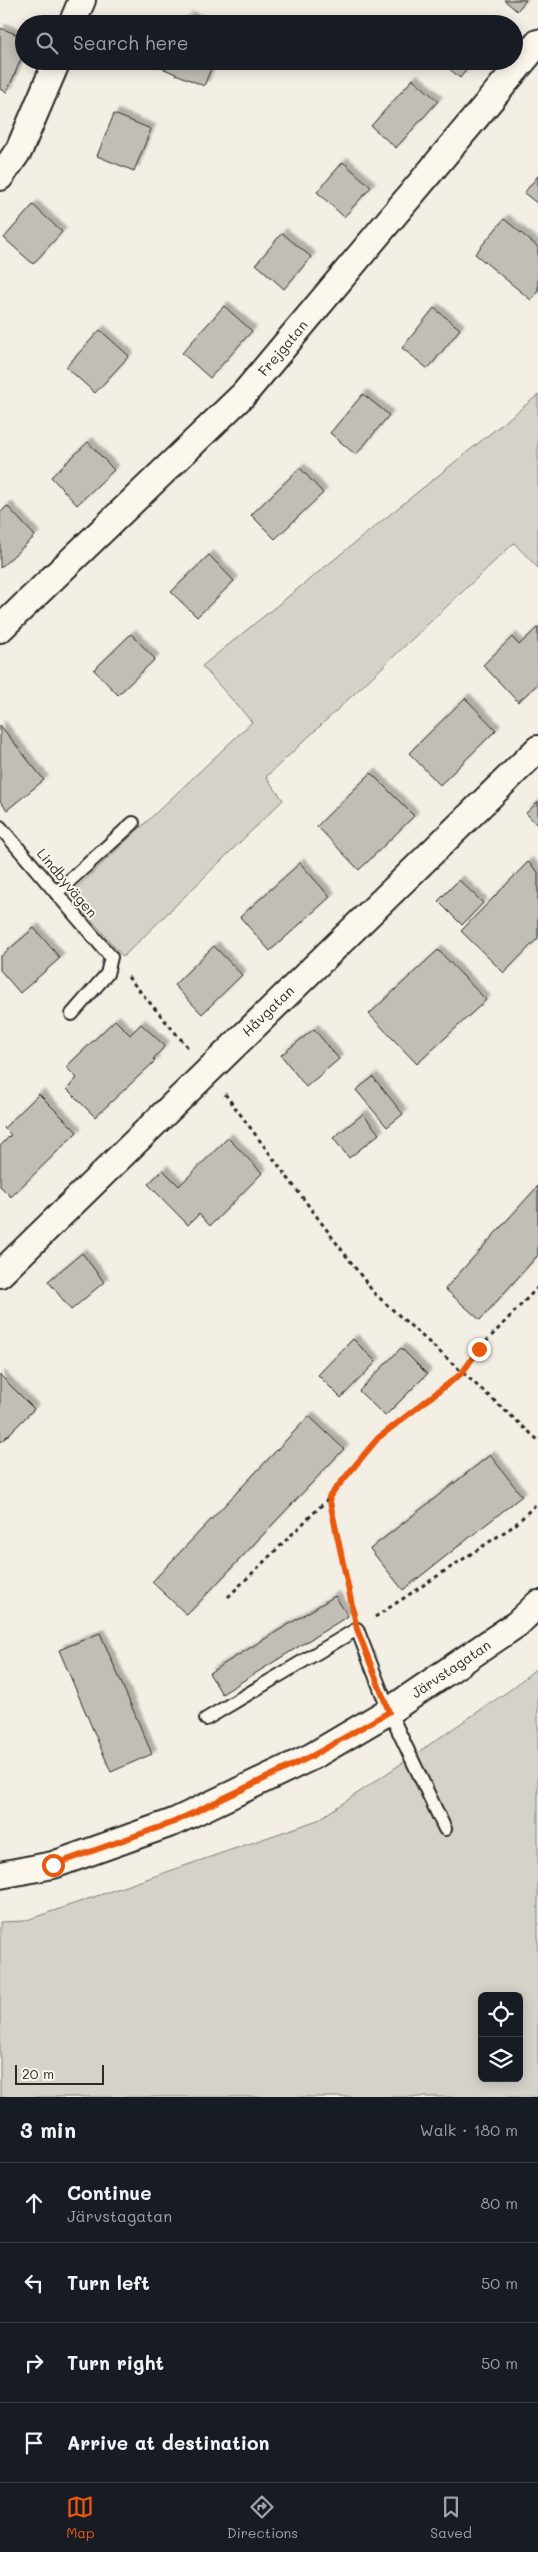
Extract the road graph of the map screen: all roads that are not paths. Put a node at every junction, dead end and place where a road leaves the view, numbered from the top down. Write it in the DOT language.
graph roads {
  1 [pos="82,0"];
  2 [pos="76,15"];
  3 [pos="538,42"];
  4 [pos="523,60"];
  5 [pos="53,70"];
  6 [pos="515,70"];
  7 [pos="0,177"];
  8 [pos="0,629"];
  9 [pos="538,749"];
  10 [pos="133,823"];
  11 [pos="0,827"];
  12 [pos="56,893"];
  13 [pos="72,1014"];
  14 [pos="0,1274"];
  15 [pos="538,1604"];
  16 [pos="389,1712"];
  17 [pos="206,1719"];
  18 [pos="445,1829"];
  19 [pos="0,1875"];
  1 -- 2 [label="street"];
  3 -- 4 [label="street, Frejgatan"];
  5 -- 7 [label="street"];
  6 -- 8 [label="street, Frejgatan"];
  9 -- 14 [label="street, Håvgatan"];
  10 -- 12 [label="lane"];
  11 -- 12 [label="lane, Lindbyvägen"];
  12 -- 13 [label="lane, Lindbyvägen"];
  15 -- 16 [label="street, Järvstagatan"];
  16 -- 17 [label="lane"];
  16 -- 18 [label="lane"];
  16 -- 19 [label="street, Järvstagatan"];
}
